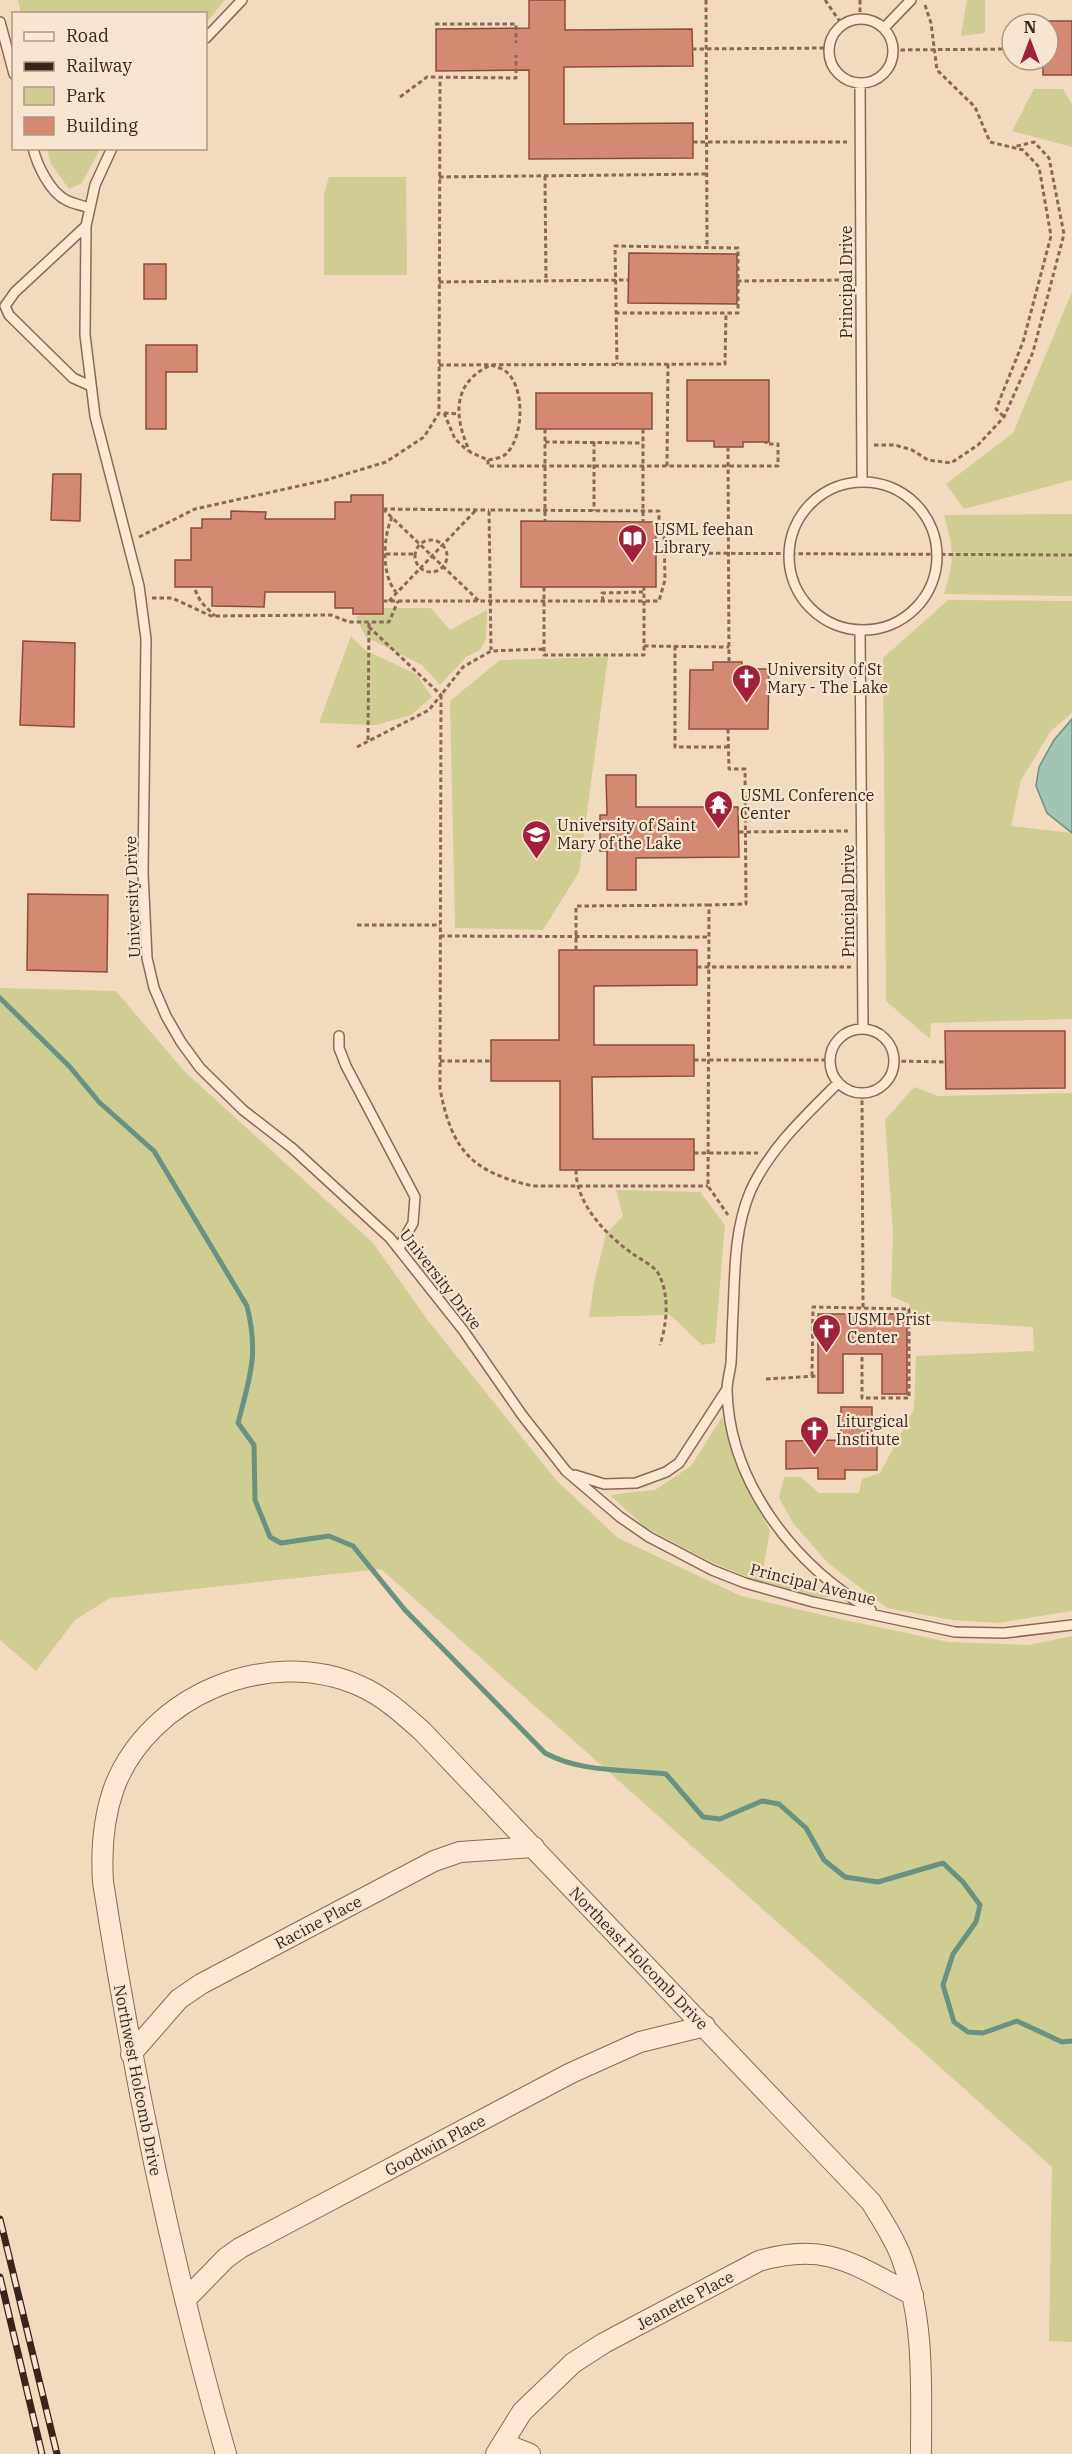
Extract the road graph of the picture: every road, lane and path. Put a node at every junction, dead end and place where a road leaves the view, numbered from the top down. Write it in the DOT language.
graph roads {
  1 [pos="242,0"];
  2 [pos="706,0"];
  3 [pos="825,0"];
  4 [pos="861,0"];
  5 [pos="911,0"];
  6 [pos="925,0"];
  7 [pos="861,20"];
  8 [pos="0,22"];
  9 [pos="435,24"];
  10 [pos="843,26"];
  11 [pos="884,28"];
  12 [pos="207,37"];
  13 [pos="516,43"];
  14 [pos="829,48"];
  15 [pos="693,49"];
  16 [pos="707,49"];
  17 [pos="1000,49"];
  18 [pos="893,50"];
  19 [pos="933,50"];
  20 [pos="516,55"];
  21 [pos="12,67"];
  22 [pos="440,79"];
  23 [pos="860,83"];
  24 [pos="400,97"];
  25 [pos="693,142"];
  26 [pos="707,142"];
  27 [pos="860,142"];
  28 [pos="1012,147"];
  29 [pos="33,150"];
  30 [pos="111,150"];
  31 [pos="707,174"];
  32 [pos="544,176"];
  33 [pos="440,177"];
  34 [pos="89,208"];
  35 [pos="86,226"];
  36 [pos="707,248"];
  37 [pos="615,280"];
  38 [pos="628,280"];
  39 [pos="861,280"];
  40 [pos="546,281"];
  41 [pos="737,281"];
  42 [pos="439,282"];
  43 [pos="615,312"];
  44 [pos="726,313"];
  45 [pos="616,364"];
  46 [pos="668,364"];
  47 [pos="439,365"];
  48 [pos="490,365"];
  49 [pos="91,387"];
  50 [pos="441,413"];
  51 [pos="458,414"];
  52 [pos="1004,417"];
  53 [pos="545,429"];
  54 [pos="643,429"];
  55 [pos="545,442"];
  56 [pos="594,442"];
  57 [pos="766,442"];
  58 [pos="643,443"];
  59 [pos="862,444"];
  60 [pos="728,447"];
  61 [pos="470,453"];
  62 [pos="488,460"];
  63 [pos="546,466"];
  64 [pos="593,466"];
  65 [pos="643,466"];
  66 [pos="667,466"];
  67 [pos="728,466"];
  68 [pos="862,481"];
  69 [pos="476,510"];
  70 [pos="489,510"];
  71 [pos="545,510"];
  72 [pos="594,510"];
  73 [pos="643,510"];
  74 [pos="392,517"];
  75 [pos="545,521"];
  76 [pos="643,522"];
  77 [pos="128,543"];
  78 [pos="420,544"];
  79 [pos="442,544"];
  80 [pos="385,554"];
  81 [pos="416,554"];
  82 [pos="656,554"];
  83 [pos="664,554"];
  84 [pos="728,554"];
  85 [pos="432,555"];
  86 [pos="789,555"];
  87 [pos="937,555"];
  88 [pos="1072,555"];
  89 [pos="443,566"];
  90 [pos="421,568"];
  91 [pos="544,587"];
  92 [pos="644,587"];
  93 [pos="195,590"];
  94 [pos="644,592"];
  95 [pos="397,593"];
  96 [pos="141,599"];
  97 [pos="383,601"];
  98 [pos="389,601"];
  99 [pos="398,601"];
  100 [pos="603,601"];
  101 [pos="644,601"];
  102 [pos="480,602"];
  103 [pos="490,602"];
  104 [pos="544,602"];
  105 [pos="215,616"];
  106 [pos="369,622"];
  107 [pos="369,627"];
  108 [pos="861,630"];
  109 [pos="644,646"];
  110 [pos="675,646"];
  111 [pos="729,647"];
  112 [pos="543,649"];
  113 [pos="490,651"];
  114 [pos="729,662"];
  115 [pos="441,695"];
  116 [pos="728,729"];
  117 [pos="368,741"];
  118 [pos="357,747"];
  119 [pos="728,747"];
  120 [pos="862,831"];
  121 [pos="739,832"];
  122 [pos="746,832"];
  123 [pos="709,905"];
  124 [pos="357,925"];
  125 [pos="440,925"];
  126 [pos="440,936"];
  127 [pos="576,937"];
  128 [pos="708,937"];
  129 [pos="576,950"];
  130 [pos="697,967"];
  131 [pos="708,967"];
  132 [pos="863,967"];
  133 [pos="863,1029"];
  134 [pos="339,1036"];
  135 [pos="694,1060"];
  136 [pos="708,1060"];
  137 [pos="830,1060"];
  138 [pos="440,1061"];
  139 [pos="491,1061"];
  140 [pos="894,1061"];
  141 [pos="945,1062"];
  142 [pos="838,1083"];
  143 [pos="862,1093"];
  144 [pos="694,1153"];
  145 [pos="708,1153"];
  146 [pos="775,1153"];
  147 [pos="576,1170"];
  148 [pos="576,1186"];
  149 [pos="708,1186"];
  150 [pos="738,1229"];
  151 [pos="399,1248"];
  152 [pos="851,1308"];
  153 [pos="863,1308"];
  154 [pos="876,1308"];
  155 [pos="851,1314"];
  156 [pos="876,1314"];
  157 [pos="660,1345"];
  158 [pos="862,1354"];
  159 [pos="812,1376"];
  160 [pos="818,1376"];
  161 [pos="766,1379"];
  162 [pos="727,1389"];
  163 [pos="566,1471"];
  164 [pos="880,1616"];
  165 [pos="1072,1625"];
  166 [pos="164,1716"];
  167 [pos="534,1847"];
  168 [pos="705,2026"];
  169 [pos="131,2054"];
  170 [pos="913,2295"];
  171 [pos="185,2300"];
  172 [pos="499,2449"];
  173 [pos="226,2454"];
  174 [pos="530,2454"];
  175 [pos="921,2454"];
  1 -- 12 [label="lane"];
  2 -- 16 [label="path"];
  3 -- 10 [label="path"];
  4 -- 7 [label="path"];
  5 -- 11 [label="lane"];
  6 -- 19 [label="path"];
  7 -- 10 [label="lane"];
  7 -- 11 [label="lane"];
  8 -- 21 [label="lane"];
  9 -- 13 [label="path"];
  10 -- 14 [label="lane"];
  11 -- 18 [label="lane"];
  14 -- 16 [label="path"];
  14 -- 23 [label="lane"];
  15 -- 16 [label="path"];
  16 -- 26 [label="path"];
  17 -- 19 [label="path"];
  18 -- 19 [label="path"];
  18 -- 23 [label="lane"];
  19 -- 28 [label="path"];
  20 -- 22 [label="path"];
  22 -- 24 [label="path"];
  22 -- 33 [label="path"];
  23 -- 27 [label="lane, Principal Drive"];
  25 -- 26 [label="path"];
  26 -- 27 [label="path"];
  26 -- 31 [label="path"];
  27 -- 39 [label="lane, Principal Drive"];
  28 -- 52 [label="path"];
  28 -- 52 [label="path"];
  29 -- 34 [label="lane"];
  30 -- 34 [label="lane, University Drive"];
  31 -- 32 [label="path"];
  31 -- 36 [label="path"];
  32 -- 33 [label="path"];
  32 -- 40 [label="path"];
  33 -- 42 [label="path"];
  34 -- 35 [label="lane, University Drive"];
  35 -- 49 [label="lane, University Drive"];
  35 -- 49 [label="lane"];
  36 -- 37 [label="path"];
  36 -- 41 [label="path"];
  37 -- 38 [label="path"];
  37 -- 40 [label="path"];
  37 -- 43 [label="path"];
  39 -- 41 [label="path"];
  39 -- 59 [label="lane, Principal Drive"];
  40 -- 42 [label="path"];
  41 -- 44 [label="path"];
  42 -- 47 [label="path"];
  43 -- 44 [label="path"];
  43 -- 45 [label="path"];
  44 -- 46 [label="path"];
  45 -- 46 [label="path"];
  45 -- 48 [label="path"];
  46 -- 66 [label="path"];
  47 -- 48 [label="path"];
  47 -- 50 [label="path"];
  48 -- 51 [label="path"];
  48 -- 62 [label="path"];
  49 -- 77 [label="lane, University Drive"];
  50 -- 51 [label="path"];
  50 -- 61 [label="path"];
  50 -- 77 [label="path"];
  51 -- 61 [label="path"];
  52 -- 59 [label="path"];
  53 -- 55 [label="path"];
  54 -- 58 [label="path"];
  55 -- 56 [label="path"];
  55 -- 63 [label="path"];
  56 -- 58 [label="path"];
  56 -- 64 [label="path"];
  57 -- 67 [label="path"];
  58 -- 65 [label="path"];
  59 -- 68 [label="lane, Principal Drive"];
  60 -- 67 [label="path"];
  61 -- 62 [label="path"];
  62 -- 63 [label="path"];
  63 -- 64 [label="path"];
  63 -- 71 [label="path"];
  64 -- 65 [label="path"];
  64 -- 72 [label="path"];
  65 -- 66 [label="path"];
  65 -- 73 [label="path"];
  66 -- 67 [label="path"];
  67 -- 84 [label="path"];
  68 -- 86 [label="lane"];
  68 -- 87 [label="lane"];
  69 -- 70 [label="path"];
  69 -- 74 [label="path"];
  69 -- 79 [label="path"];
  70 -- 71 [label="path"];
  70 -- 103 [label="path"];
  71 -- 72 [label="path"];
  71 -- 75 [label="path"];
  72 -- 73 [label="path"];
  73 -- 76 [label="path"];
  73 -- 83 [label="path"];
  74 -- 78 [label="path"];
  74 -- 80 [label="path"];
  77 -- 96 [label="lane, University Drive"];
  78 -- 79 [label="path"];
  78 -- 81 [label="path"];
  78 -- 85 [label="path"];
  79 -- 85 [label="path"];
  79 -- 89 [label="path"];
  80 -- 81 [label="path"];
  80 -- 95 [label="path"];
  81 -- 90 [label="path"];
  82 -- 83 [label="path"];
  83 -- 84 [label="path"];
  83 -- 101 [label="path"];
  84 -- 86 [label="path"];
  84 -- 111 [label="path"];
  85 -- 89 [label="path"];
  85 -- 90 [label="path"];
  86 -- 87 [label="path"];
  86 -- 108 [label="lane"];
  87 -- 88 [label="path"];
  87 -- 108 [label="lane"];
  89 -- 90 [label="path"];
  89 -- 102 [label="path"];
  90 -- 95 [label="path"];
  91 -- 104 [label="path"];
  92 -- 94 [label="path"];
  93 -- 105 [label="path"];
  94 -- 100 [label="path"];
  94 -- 101 [label="path"];
  95 -- 98 [label="path"];
  96 -- 105 [label="path"];
  96 -- 151 [label="lane, University Drive"];
  97 -- 98 [label="path"];
  98 -- 99 [label="path"];
  99 -- 102 [label="path"];
  99 -- 106 [label="path"];
  100 -- 101 [label="path"];
  100 -- 104 [label="path"];
  101 -- 109 [label="path"];
  102 -- 103 [label="path"];
  103 -- 104 [label="path"];
  103 -- 113 [label="path"];
  104 -- 112 [label="path"];
  105 -- 106 [label="path"];
  106 -- 107 [label="path"];
  107 -- 115 [label="path"];
  107 -- 117 [label="path"];
  108 -- 120 [label="lane, Principal Drive"];
  109 -- 110 [label="path"];
  109 -- 112 [label="path"];
  110 -- 111 [label="path"];
  110 -- 119 [label="path"];
  111 -- 114 [label="path"];
  112 -- 113 [label="path"];
  113 -- 115 [label="path"];
  115 -- 117 [label="path"];
  115 -- 125 [label="path"];
  116 -- 119 [label="path"];
  117 -- 118 [label="path"];
  119 -- 122 [label="path"];
  120 -- 122 [label="path"];
  120 -- 132 [label="lane, Principal Drive"];
  121 -- 122 [label="path"];
  122 -- 123 [label="path"];
  123 -- 127 [label="path"];
  123 -- 128 [label="path"];
  124 -- 125 [label="path"];
  125 -- 126 [label="path"];
  126 -- 127 [label="path"];
  126 -- 138 [label="path"];
  127 -- 128 [label="path"];
  127 -- 129 [label="path"];
  128 -- 131 [label="path"];
  130 -- 131 [label="path"];
  131 -- 132 [label="path"];
  131 -- 136 [label="path"];
  132 -- 133 [label="lane, Principal Drive"];
  133 -- 137 [label="lane"];
  133 -- 140 [label="lane"];
  134 -- 151 [label="lane"];
  135 -- 136 [label="path"];
  136 -- 137 [label="path"];
  136 -- 145 [label="path"];
  137 -- 142 [label="lane"];
  138 -- 139 [label="path"];
  138 -- 148 [label="path"];
  140 -- 141 [label="path"];
  140 -- 143 [label="lane"];
  142 -- 143 [label="lane"];
  142 -- 146 [label="lane"];
  143 -- 153 [label="path"];
  144 -- 145 [label="path"];
  145 -- 146 [label="path"];
  145 -- 149 [label="path"];
  146 -- 150 [label="lane"];
  147 -- 148 [label="path"];
  148 -- 149 [label="path"];
  148 -- 157 [label="path"];
  149 -- 150 [label="path"];
  150 -- 162 [label="lane"];
  151 -- 163 [label="lane, University Drive"];
  152 -- 153 [label="path"];
  152 -- 155 [label="path"];
  152 -- 159 [label="path"];
  153 -- 154 [label="path"];
  154 -- 156 [label="path"];
  154 -- 158 [label="path"];
  159 -- 160 [label="path"];
  159 -- 161 [label="path"];
  162 -- 163 [label="lane"];
  162 -- 164 [label="lane, Principal Avenue"];
  163 -- 164 [label="lane, Principal Avenue"];
  164 -- 165 [label="lane"];
  166 -- 167 [label="street, Northeast Holcomb Drive"];
  166 -- 169 [label="street, Northwest Holcomb Drive"];
  167 -- 168 [label="street, Northeast Holcomb Drive"];
  167 -- 169 [label="street, Racine Place"];
  168 -- 170 [label="street, Northeast Holcomb Drive"];
  168 -- 171 [label="street, Goodwin Place"];
  169 -- 171 [label="street, Northwest Holcomb Drive"];
  170 -- 172 [label="street, Jeanette Place"];
  170 -- 175 [label="street, Northeast Holcomb Drive"];
  171 -- 173 [label="street, Northwest Holcomb Drive"];
  172 -- 174 [label="street"];
}
